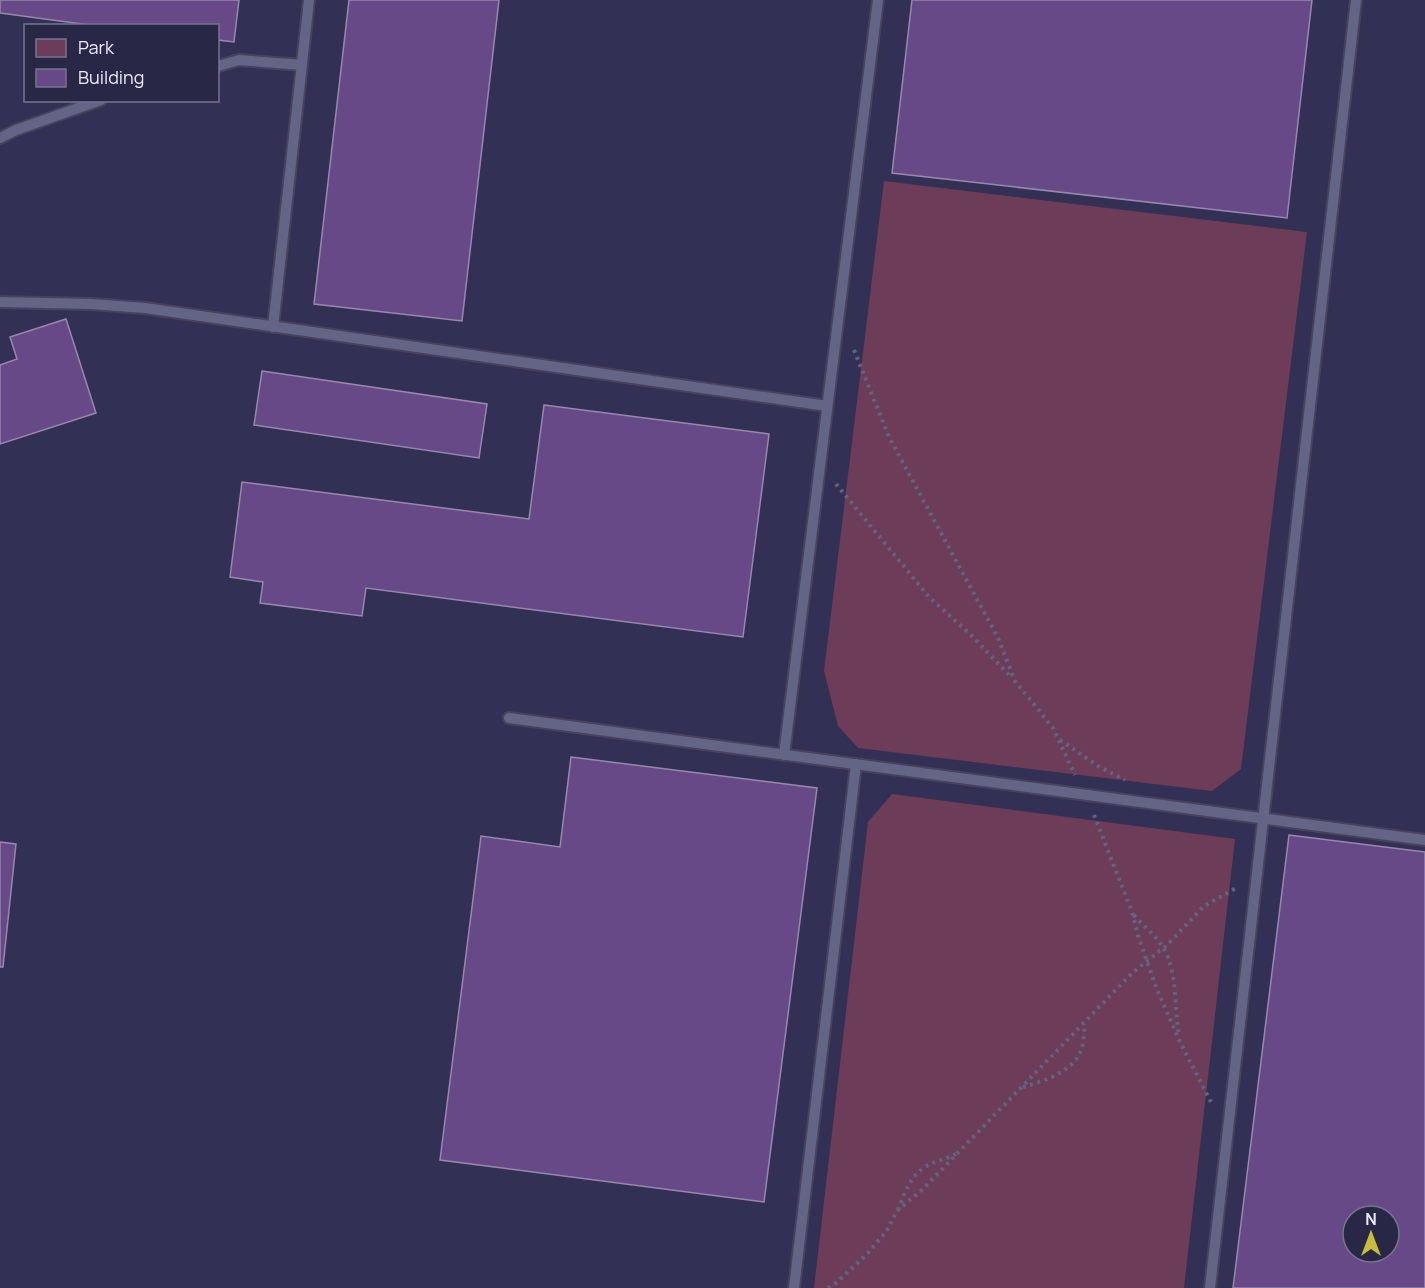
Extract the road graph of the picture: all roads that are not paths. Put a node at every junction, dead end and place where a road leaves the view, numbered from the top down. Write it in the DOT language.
graph roads {
  1 [pos="309,0"];
  2 [pos="878,0"];
  3 [pos="1356,0"];
  4 [pos="302,65"];
  5 [pos="219,66"];
  6 [pos="94,102"];
  7 [pos="0,138"];
  8 [pos="0,302"];
  9 [pos="273,327"];
  10 [pos="828,406"];
  11 [pos="509,718"];
  12 [pos="784,754"];
  13 [pos="856,764"];
  14 [pos="1263,819"];
  15 [pos="1425,840"];
  16 [pos="794,1288"];
  17 [pos="1210,1288"];
  1 -- 4 [label="lane"];
  2 -- 10 [label="lane"];
  3 -- 14 [label="lane"];
  4 -- 5 [label="lane"];
  4 -- 9 [label="lane"];
  6 -- 7 [label="lane"];
  8 -- 9 [label="lane"];
  9 -- 10 [label="lane"];
  10 -- 12 [label="lane"];
  11 -- 12 [label="lane"];
  12 -- 13 [label="lane"];
  13 -- 14 [label="lane"];
  13 -- 16 [label="lane"];
  14 -- 15 [label="lane"];
  14 -- 17 [label="lane"];
}
